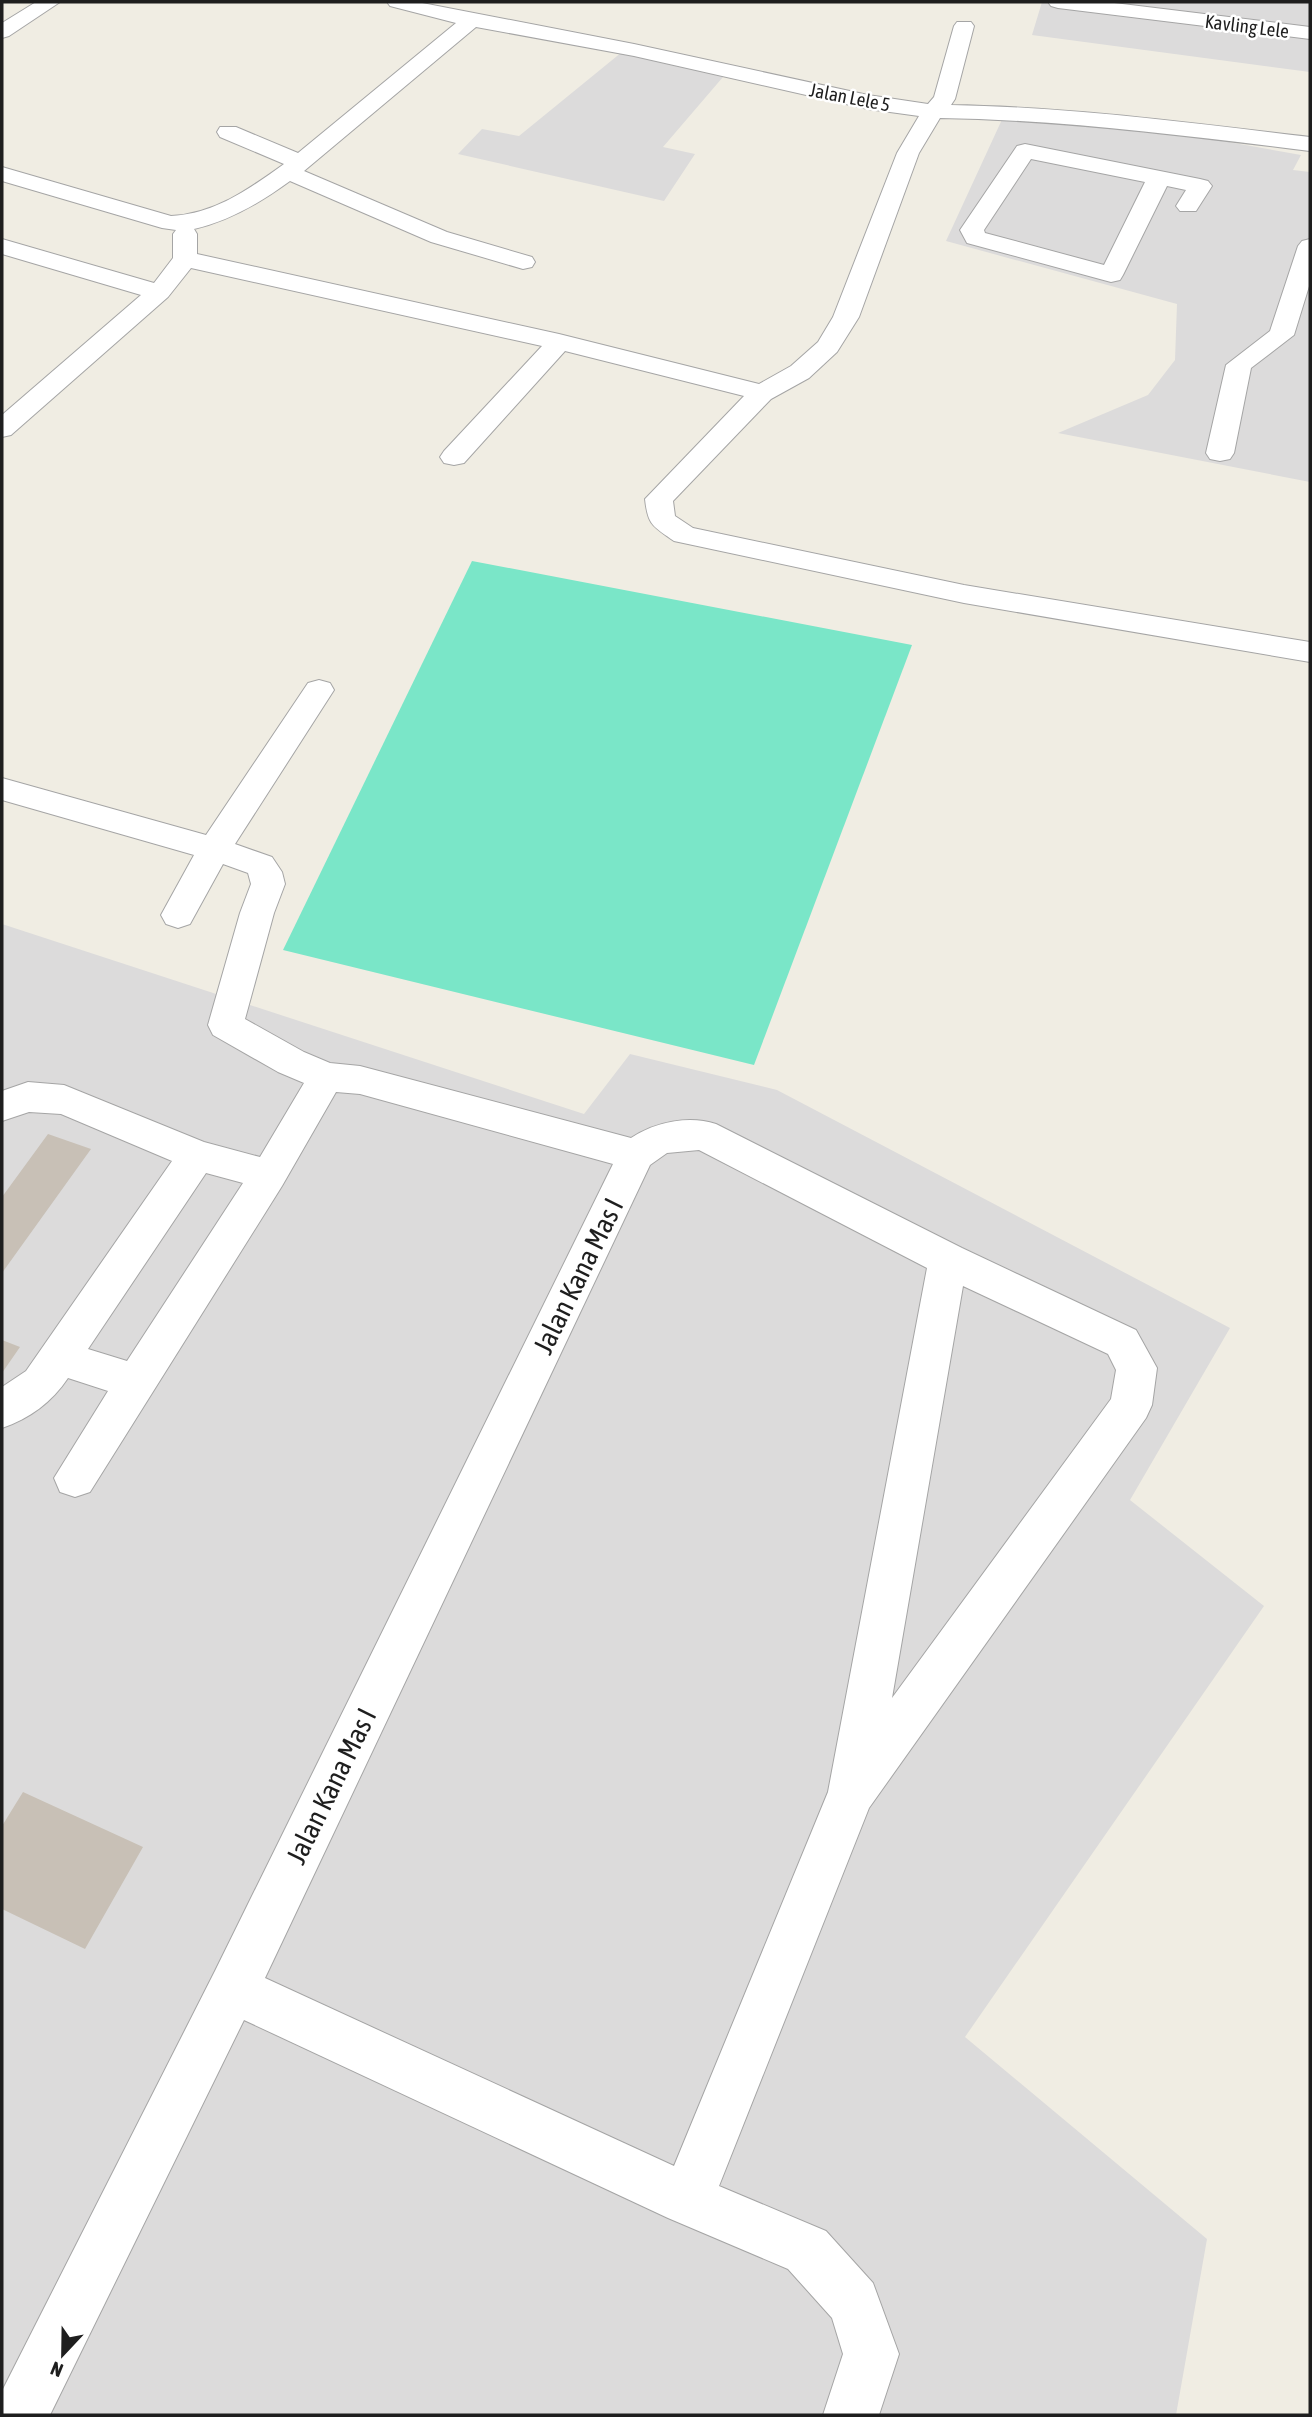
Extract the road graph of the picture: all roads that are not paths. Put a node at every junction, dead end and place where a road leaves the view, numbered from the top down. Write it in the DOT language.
graph roads {
  1 [pos="50,2"];
  2 [pos="397,2"];
  3 [pos="1058,2"];
  4 [pos="1224,2"];
  5 [pos="514,9"];
  6 [pos="483,23"];
  7 [pos="1222,23"];
  8 [pos="964,26"];
  9 [pos="2,32"];
  10 [pos="1310,33"];
  11 [pos="933,111"];
  12 [pos="228,132"];
  13 [pos="1310,144"];
  14 [pos="1210,160"];
  15 [pos="293,167"];
  16 [pos="2,174"];
  17 [pos="1159,178"];
  18 [pos="1188,206"];
  19 [pos="185,225"];
  20 [pos="2,246"];
  21 [pos="1310,246"];
  22 [pos="185,259"];
  23 [pos="523,262"];
  24 [pos="159,292"];
  25 [pos="559,342"];
  26 [pos="762,393"];
  27 [pos="2,429"];
  28 [pos="1220,453"];
  29 [pos="454,457"];
  30 [pos="1310,652"];
  31 [pos="319,690"];
  32 [pos="2,789"];
  33 [pos="213,851"];
  34 [pos="178,915"];
  35 [pos="326,1077"];
  36 [pos="2,1106"];
  37 [pos="197,1155"];
  38 [pos="636,1155"];
  39 [pos="269,1175"];
  40 [pos="948,1260"];
  41 [pos="60,1358"];
  42 [pos="137,1382"];
  43 [pos="2,1410"];
  44 [pos="75,1478"];
  45 [pos="852,1792"];
  46 [pos="233,1989"];
  47 [pos="687,2199"];
  48 [pos="20,2415"];
  49 [pos="852,2415"];
  1 -- 9 [label="street"];
  2 -- 6 [label="street, Jalan Lele 5"];
  3 -- 7 [label="street, Kavling Lele"];
  4 -- 7 [label="street"];
  5 -- 6 [label="street"];
  6 -- 11 [label="street, Jalan Lele 5"];
  6 -- 15 [label="street"];
  7 -- 10 [label="street, Kavling Lele"];
  8 -- 11 [label="street"];
  11 -- 14 [label="street, Jalan Lele 5"];
  11 -- 26 [label="street"];
  12 -- 15 [label="street"];
  13 -- 14 [label="street, Jalan Lele 5"];
  14 -- 17 [label="street"];
  14 -- 18 [label="street"];
  15 -- 19 [label="street"];
  15 -- 23 [label="street"];
  16 -- 19 [label="street"];
  17 -- 17 [label="street"];
  19 -- 22 [label="street"];
  20 -- 24 [label="street"];
  21 -- 28 [label="street"];
  22 -- 24 [label="street"];
  22 -- 25 [label="street"];
  24 -- 27 [label="street"];
  25 -- 26 [label="street"];
  25 -- 29 [label="street"];
  26 -- 30 [label="street"];
  31 -- 33 [label="street"];
  32 -- 33 [label="street"];
  33 -- 34 [label="street"];
  33 -- 35 [label="street"];
  35 -- 38 [label="street"];
  35 -- 39 [label="street"];
  36 -- 37 [label="street"];
  37 -- 39 [label="street"];
  37 -- 41 [label="street"];
  38 -- 40 [label="street"];
  38 -- 46 [label="street, Jalan Kana Mas I"];
  39 -- 42 [label="street"];
  40 -- 45 [label="street"];
  40 -- 45 [label="street"];
  41 -- 42 [label="street"];
  41 -- 43 [label="street"];
  42 -- 44 [label="street"];
  45 -- 47 [label="street"];
  46 -- 47 [label="street"];
  46 -- 48 [label="street, Jalan Kana Mas I"];
  47 -- 49 [label="street"];
}
